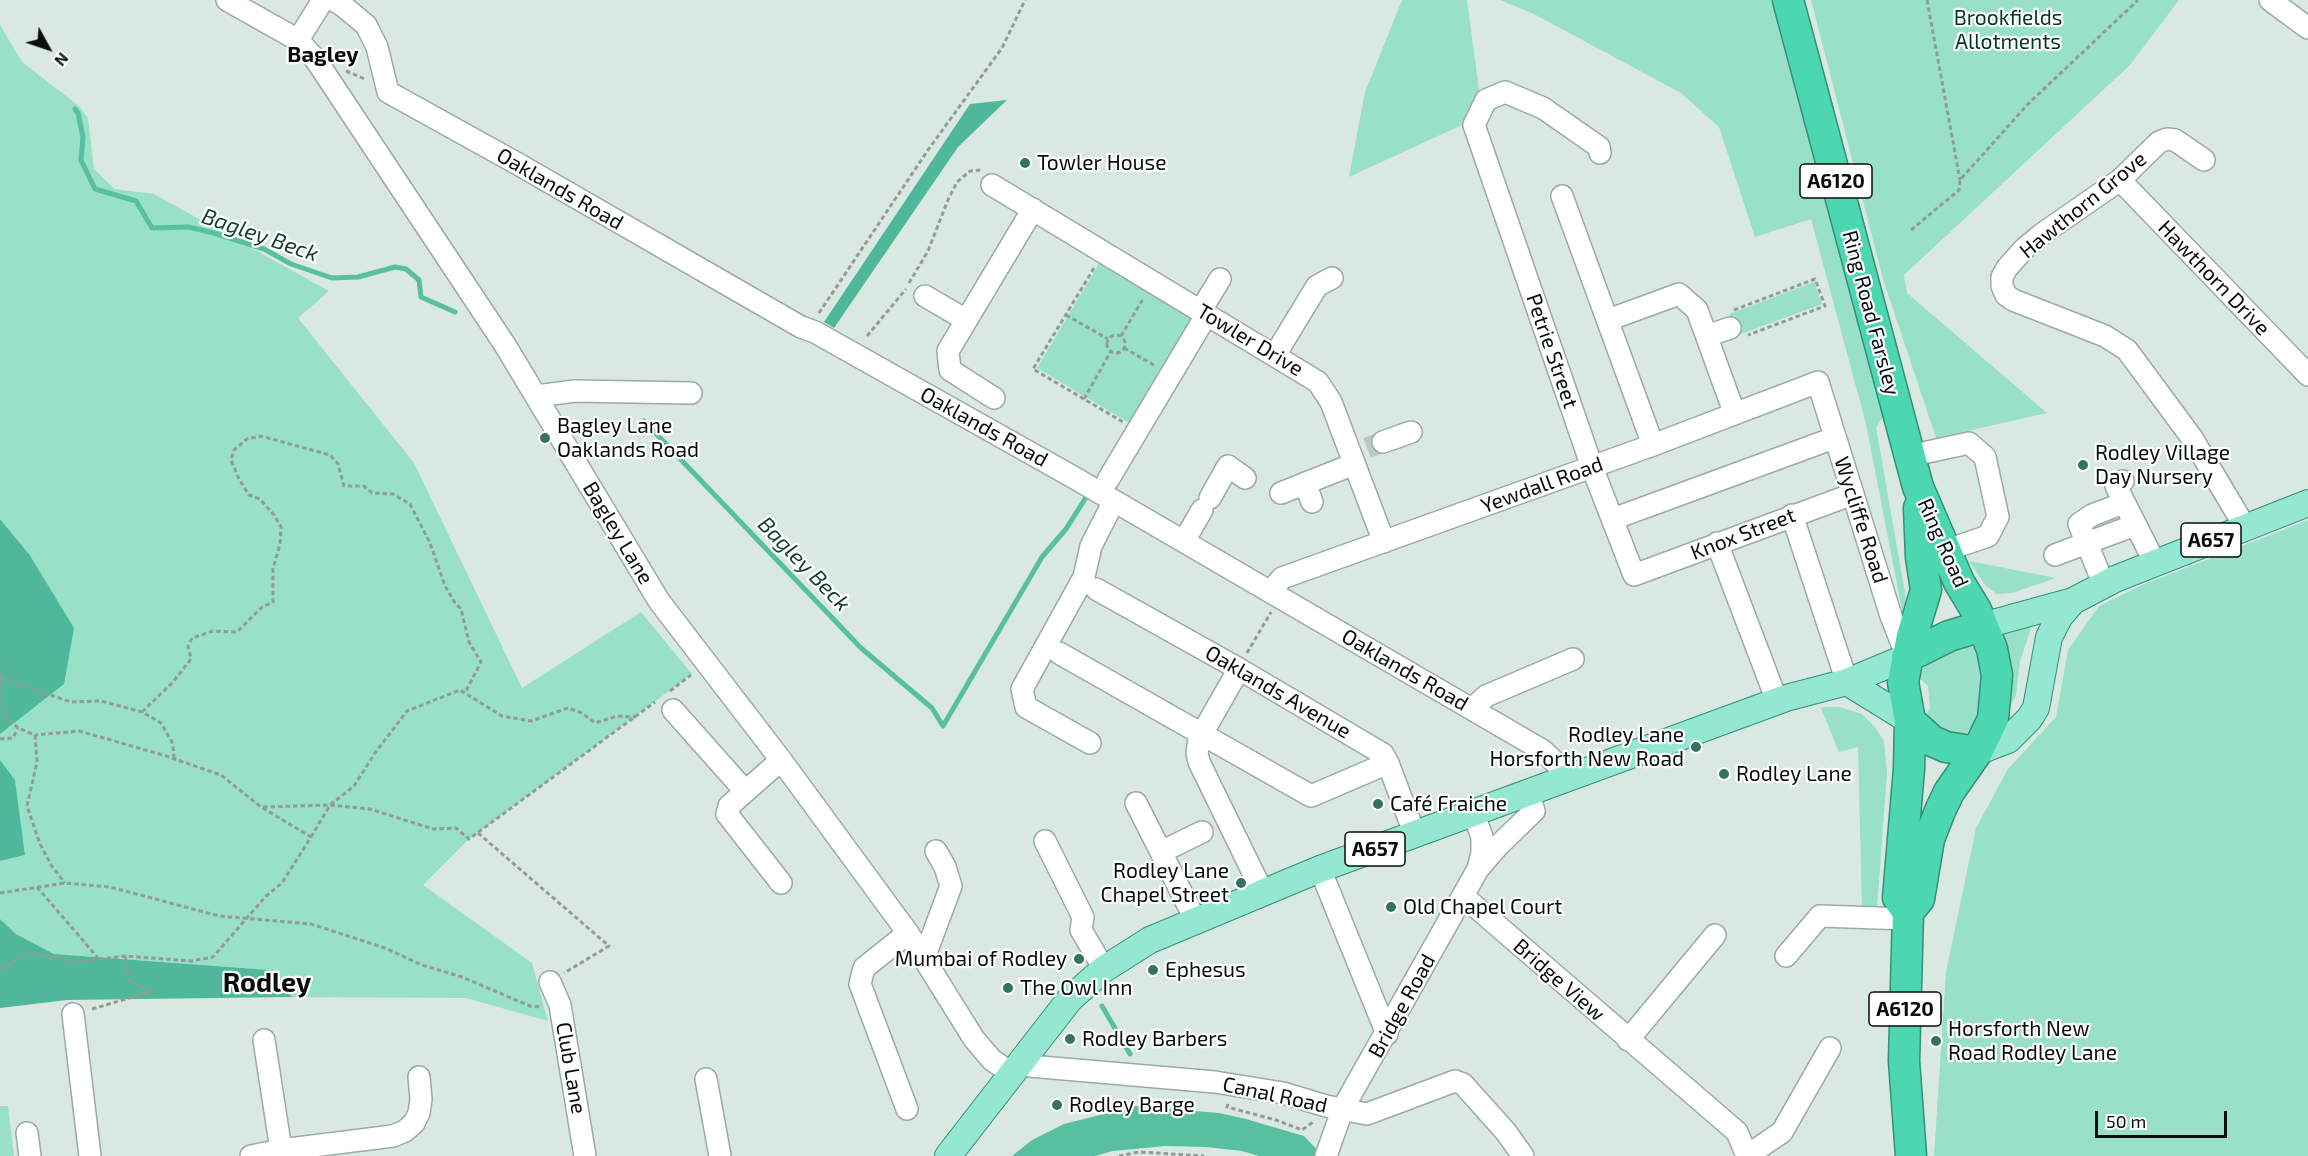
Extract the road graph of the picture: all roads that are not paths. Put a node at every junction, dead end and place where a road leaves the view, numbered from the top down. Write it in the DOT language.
graph roads {
  1 [pos="227,0"];
  2 [pos="323,0"];
  3 [pos="333,0"];
  4 [pos="1788,0"];
  5 [pos="2270,0"];
  6 [pos="2307,25"];
  7 [pos="298,40"];
  8 [pos="1600,153"];
  9 [pos="2204,160"];
  10 [pos="2120,180"];
  11 [pos="992,185"];
  12 [pos="1562,196"];
  13 [pos="1033,209"];
  14 [pos="1332,278"];
  15 [pos="1220,279"];
  16 [pos="925,296"];
  17 [pos="1204,312"];
  18 [pos="1608,320"];
  19 [pos="966,321"];
  20 [pos="1730,328"];
  21 [pos="1704,329"];
  22 [pos="1275,355"];
  23 [pos="2308,375"];
  24 [pos="1818,382"];
  25 [pos="691,393"];
  26 [pos="536,396"];
  27 [pos="994,398"];
  28 [pos="1734,412"];
  29 [pos="1411,432"];
  30 [pos="1834,438"];
  31 [pos="1653,445"];
  32 [pos="1364,452"];
  33 [pos="1909,456"];
  34 [pos="1592,467"];
  35 [pos="1231,469"];
  36 [pos="1108,480"];
  37 [pos="2123,481"];
  38 [pos="1918,487"];
  39 [pos="1281,493"];
  40 [pos="1853,494"];
  41 [pos="1114,501"];
  42 [pos="2124,503"];
  43 [pos="2308,503"];
  44 [pos="1792,515"];
  45 [pos="1613,519"];
  46 [pos="2135,525"];
  47 [pos="2245,527"];
  48 [pos="1184,541"];
  49 [pos="1384,542"];
  50 [pos="1717,543"];
  51 [pos="2086,544"];
  52 [pos="1944,551"];
  53 [pos="2055,555"];
  54 [pos="2155,563"];
  55 [pos="1634,575"];
  56 [pos="2104,585"];
  57 [pos="1096,589"];
  58 [pos="1275,595"];
  59 [pos="2073,601"];
  60 [pos="1982,626"];
  61 [pos="1059,653"];
  62 [pos="1907,657"];
  63 [pos="1573,659"];
  64 [pos="1239,669"];
  65 [pos="1847,682"];
  66 [pos="668,699"];
  67 [pos="1778,701"];
  68 [pos="1472,709"];
  69 [pos="1910,721"];
  70 [pos="1202,733"];
  71 [pos="1090,743"];
  72 [pos="1977,752"];
  73 [pos="781,760"];
  74 [pos="1388,763"];
  75 [pos="1564,780"];
  76 [pos="745,791"];
  77 [pos="1529,793"];
  78 [pos="1136,803"];
  79 [pos="1474,814"];
  80 [pos="1202,832"];
  81 [pos="1415,835"];
  82 [pos="1045,841"];
  83 [pos="936,851"];
  84 [pos="1161,852"];
  85 [pos="1320,869"];
  86 [pos="1478,869"];
  87 [pos="781,883"];
  88 [pos="1263,892"];
  89 [pos="1463,896"];
  90 [pos="1907,916"];
  91 [pos="1196,921"];
  92 [pos="908,933"];
  93 [pos="1715,935"];
  94 [pos="1786,956"];
  95 [pos="924,958"];
  96 [pos="1104,969"];
  97 [pos="550,982"];
  98 [pos="73,1014"];
  99 [pos="1387,1034"];
  100 [pos="264,1040"];
  101 [pos="1628,1040"];
  102 [pos="1830,1048"];
  103 [pos="1015,1069"];
  104 [pos="419,1077"];
  105 [pos="706,1079"];
  106 [pos="1452,1082"];
  107 [pos="1343,1108"];
  108 [pos="907,1109"];
  109 [pos="27,1133"];
  110 [pos="1500,1144"];
  111 [pos="281,1150"];
  112 [pos="1328,1151"];
  113 [pos="30,1156"];
  114 [pos="90,1156"];
  115 [pos="251,1156"];
  116 [pos="585,1156"];
  117 [pos="720,1156"];
  118 [pos="948,1156"];
  119 [pos="1522,1156"];
  120 [pos="1747,1156"];
  121 [pos="1911,1156"];
  1 -- 7 [label="street, Bagley Lane"];
  2 -- 7 [label="street"];
  3 -- 41 [label="street, Oaklands Road"];
  4 -- 33 [label="highway, Ring Road Farsley / A6120"];
  5 -- 6 [label="street"];
  7 -- 26 [label="street, Bagley Lane"];
  8 -- 34 [label="street, Petrie Street"];
  9 -- 10 [label="street, Hawthorn Grove"];
  10 -- 23 [label="street, Hawthorn Drive"];
  10 -- 47 [label="street, Hawthorn Grove"];
  11 -- 13 [label="street, Towler Drive"];
  12 -- 18 [label="street"];
  13 -- 17 [label="street, Towler Drive"];
  13 -- 19 [label="street"];
  14 -- 22 [label="street"];
  15 -- 17 [label="street"];
  16 -- 19 [label="street"];
  17 -- 22 [label="street, Towler Drive"];
  17 -- 36 [label="street"];
  18 -- 21 [label="street"];
  18 -- 31 [label="street"];
  19 -- 27 [label="street"];
  20 -- 21 [label="street"];
  21 -- 28 [label="street"];
  22 -- 32 [label="street, Towler Drive"];
  24 -- 28 [label="street, Yewdall Road"];
  24 -- 30 [label="street, Wycliffe Road"];
  25 -- 26 [label="street"];
  26 -- 73 [label="street, Bagley Lane"];
  28 -- 31 [label="street, Yewdall Road"];
  29 -- 32 [label="street"];
  30 -- 40 [label="street, Wycliffe Road"];
  30 -- 45 [label="street"];
  31 -- 34 [label="street, Yewdall Road"];
  32 -- 39 [label="street"];
  32 -- 49 [label="street, Towler Drive"];
  33 -- 38 [label="highway, Ring Road Farsley / A6120"];
  33 -- 52 [label="street"];
  34 -- 45 [label="street, Petrie Street"];
  34 -- 49 [label="street, Yewdall Road"];
  35 -- 48 [label="street"];
  37 -- 42 [label="street"];
  38 -- 52 [label="highway, Ring Road / A6120"];
  38 -- 62 [label="highway, Ring Road / A6120"];
  40 -- 44 [label="street, Knox Street"];
  40 -- 62 [label="street, Wycliffe Road"];
  41 -- 48 [label="street, Oaklands Road"];
  41 -- 71 [label="street"];
  42 -- 46 [label="street"];
  42 -- 51 [label="street"];
  43 -- 47 [label="main road, A657"];
  44 -- 50 [label="street, Knox Street"];
  44 -- 65 [label="street"];
  45 -- 55 [label="street, Petrie Street"];
  46 -- 51 [label="street"];
  46 -- 54 [label="street"];
  47 -- 54 [label="main road, A657"];
  48 -- 58 [label="street, Oaklands Road"];
  49 -- 58 [label="street, Yewdall Road"];
  50 -- 55 [label="street, Knox Street"];
  50 -- 67 [label="street"];
  51 -- 53 [label="street"];
  51 -- 56 [label="street"];
  52 -- 60 [label="highway, Ring Road / A6120"];
  54 -- 56 [label="main road, A657"];
  56 -- 59 [label="main road, A657"];
  57 -- 64 [label="street, Oaklands Avenue"];
  58 -- 68 [label="street, Oaklands Road"];
  59 -- 60 [label="main road, A657"];
  59 -- 72 [label="main road, A657"];
  60 -- 62 [label="highway"];
  60 -- 72 [label="highway, A6120"];
  61 -- 70 [label="street"];
  62 -- 65 [label="main road, A657"];
  62 -- 69 [label="highway, A6120"];
  63 -- 68 [label="street"];
  64 -- 70 [label="street"];
  64 -- 74 [label="street, Oaklands Avenue"];
  65 -- 67 [label="main road, A657"];
  65 -- 69 [label="main road"];
  66 -- 76 [label="street"];
  67 -- 75 [label="main road, A657"];
  68 -- 75 [label="street, Oaklands Road"];
  69 -- 72 [label="highway"];
  69 -- 90 [label="highway, A6120"];
  70 -- 74 [label="street"];
  70 -- 88 [label="street"];
  72 -- 90 [label="highway, A6120"];
  73 -- 76 [label="street"];
  73 -- 92 [label="street, Bagley Lane"];
  74 -- 81 [label="street, Oaklands Avenue"];
  75 -- 77 [label="main road, A657"];
  76 -- 87 [label="street"];
  77 -- 79 [label="main road, A657"];
  77 -- 86 [label="street, Bridge Road"];
  78 -- 84 [label="street"];
  79 -- 81 [label="main road, A657"];
  79 -- 86 [label="street, Bridge Road"];
  80 -- 84 [label="street"];
  81 -- 85 [label="main road, A657"];
  82 -- 96 [label="street"];
  83 -- 95 [label="street"];
  84 -- 91 [label="street"];
  85 -- 88 [label="main road, A657"];
  85 -- 99 [label="street"];
  86 -- 89 [label="street, Bridge Road"];
  88 -- 91 [label="main road, A657"];
  89 -- 99 [label="street, Bridge Road"];
  89 -- 101 [label="street, Bridge View"];
  90 -- 94 [label="street"];
  90 -- 121 [label="highway, A6120"];
  91 -- 96 [label="main road, A657"];
  92 -- 95 [label="street, Bagley Lane"];
  92 -- 108 [label="street"];
  93 -- 101 [label="street"];
  95 -- 103 [label="street, Bagley Lane"];
  96 -- 103 [label="main road, A657"];
  97 -- 116 [label="street, Club Lane"];
  98 -- 114 [label="street"];
  99 -- 107 [label="street, Bridge Road"];
  100 -- 111 [label="street"];
  101 -- 120 [label="street, Bridge View"];
  102 -- 120 [label="street, Bridge View"];
  103 -- 107 [label="street, Canal Road"];
  103 -- 118 [label="main road, A657"];
  104 -- 111 [label="street"];
  105 -- 117 [label="street"];
  106 -- 107 [label="street, Canal Road"];
  106 -- 110 [label="street"];
  106 -- 119 [label="street"];
  107 -- 112 [label="street, Bridge Road"];
  109 -- 113 [label="street"];
  111 -- 115 [label="street"];
}
